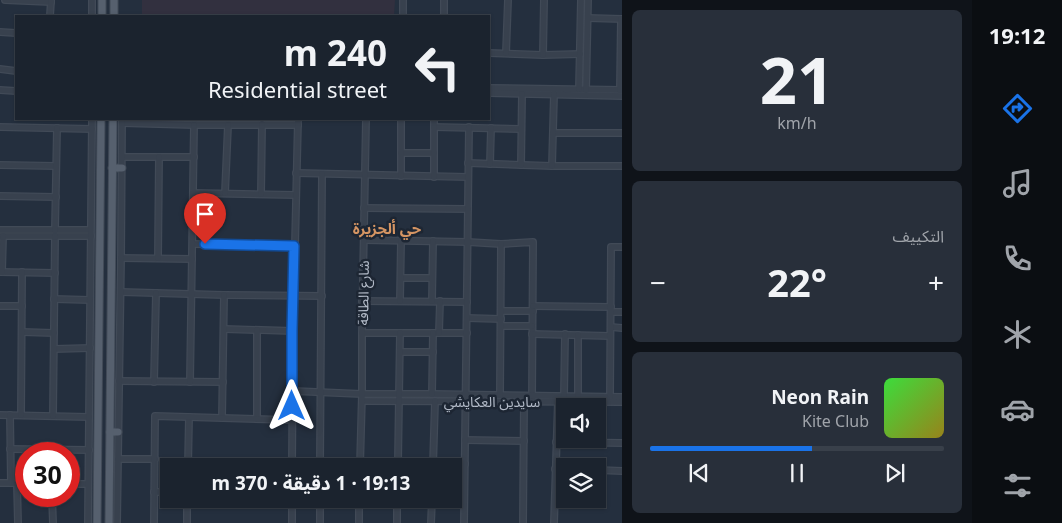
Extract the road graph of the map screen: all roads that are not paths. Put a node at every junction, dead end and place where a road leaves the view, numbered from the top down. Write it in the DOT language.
graph roads {
  1 [pos="5,0"];
  2 [pos="92,0"];
  3 [pos="102,0"];
  4 [pos="114,0"];
  5 [pos="404,0"];
  6 [pos="444,0"];
  7 [pos="508,0"];
  8 [pos="544,0"];
  9 [pos="581,0"];
  10 [pos="588,0"];
  11 [pos="51,1"];
  12 [pos="50,15"];
  13 [pos="92,15"];
  14 [pos="102,15"];
  15 [pos="114,15"];
  16 [pos="403,15"];
  17 [pos="444,15"];
  18 [pos="588,18"];
  19 [pos="622,19"];
  20 [pos="0,32"];
  21 [pos="15,34"];
  22 [pos="490,53"];
  23 [pos="506,53"];
  24 [pos="621,53"];
  25 [pos="580,54"];
  26 [pos="542,55"];
  27 [pos="0,69"];
  28 [pos="15,70"];
  29 [pos="490,88"];
  30 [pos="579,89"];
  31 [pos="0,90"];
  32 [pos="586,90"];
  33 [pos="15,91"];
  34 [pos="500,91"];
  35 [pos="508,91"];
  36 [pos="621,92"];
  37 [pos="490,93"];
  38 [pos="522,94"];
  39 [pos="554,94"];
  40 [pos="92,120"];
  41 [pos="101,120"];
  42 [pos="113,120"];
  43 [pos="366,120"];
  44 [pos="401,120"];
  45 [pos="434,120"];
  46 [pos="122,121"];
  47 [pos="208,122"];
  48 [pos="298,122"];
  49 [pos="262,124"];
  50 [pos="194,125"];
  51 [pos="228,125"];
  52 [pos="0,127"];
  53 [pos="434,127"];
  54 [pos="469,127"];
  55 [pos="57,128"];
  56 [pos="92,128"];
  57 [pos="490,128"];
  58 [pos="521,129"];
  59 [pos="553,133"];
  60 [pos="622,134"];
  61 [pos="401,153"];
  62 [pos="434,153"];
  63 [pos="122,157"];
  64 [pos="159,157"];
  65 [pos="194,157"];
  66 [pos="468,164"];
  67 [pos="490,164"];
  68 [pos="0,165"];
  69 [pos="521,165"];
  70 [pos="56,166"];
  71 [pos="552,166"];
  72 [pos="622,166"];
  73 [pos="112,168"];
  74 [pos="122,168"];
  75 [pos="296,173"];
  76 [pos="322,174"];
  77 [pos="365,174"];
  78 [pos="401,176"];
  79 [pos="434,177"];
  80 [pos="468,177"];
  81 [pos="193,193"];
  82 [pos="225,193"];
  83 [pos="261,194"];
  84 [pos="296,195"];
  85 [pos="0,196"];
  86 [pos="56,197"];
  87 [pos="111,204"];
  88 [pos="100,205"];
  89 [pos="364,208"];
  90 [pos="468,209"];
  91 [pos="0,230"];
  92 [pos="111,232"];
  93 [pos="55,233"];
  94 [pos="90,233"];
  95 [pos="100,234"];
  96 [pos="1,236"];
  97 [pos="364,240"];
  98 [pos="401,240"];
  99 [pos="432,241"];
  100 [pos="468,242"];
  101 [pos="192,244"];
  102 [pos="501,244"];
  103 [pos="294,246"];
  104 [pos="622,247"];
  105 [pos="122,258"];
  106 [pos="158,258"];
  107 [pos="192,259"];
  108 [pos="90,267"];
  109 [pos="100,267"];
  110 [pos="1,272"];
  111 [pos="22,272"];
  112 [pos="55,273"];
  113 [pos="401,278"];
  114 [pos="432,278"];
  115 [pos="121,292"];
  116 [pos="156,293"];
  117 [pos="192,294"];
  118 [pos="224,295"];
  119 [pos="293,296"];
  120 [pos="322,296"];
  121 [pos="54,300"];
  122 [pos="90,300"];
  123 [pos="362,301"];
  124 [pos="400,301"];
  125 [pos="432,301"];
  126 [pos="440,301"];
  127 [pos="467,302"];
  128 [pos="0,306"];
  129 [pos="22,306"];
  130 [pos="533,309"];
  131 [pos="611,310"];
  132 [pos="501,311"];
  133 [pos="622,312"];
  134 [pos="467,318"];
  135 [pos="501,323"];
  136 [pos="532,326"];
  137 [pos="610,328"];
  138 [pos="622,328"];
  139 [pos="224,329"];
  140 [pos="257,330"];
  141 [pos="292,331"];
  142 [pos="22,332"];
  143 [pos="54,333"];
  144 [pos="400,333"];
  145 [pos="436,333"];
  146 [pos="467,333"];
  147 [pos="362,334"];
  148 [pos="532,334"];
  149 [pos="565,334"];
  150 [pos="578,335"];
  151 [pos="610,336"];
  152 [pos="90,348"];
  153 [pos="54,349"];
  154 [pos="400,352"];
  155 [pos="432,352"];
  156 [pos="119,381"];
  157 [pos="154,382"];
  158 [pos="190,382"];
  159 [pos="223,382"];
  160 [pos="293,391"];
  161 [pos="321,392"];
  162 [pos="432,394"];
  163 [pos="500,395"];
  164 [pos="564,396"];
  165 [pos="578,397"];
  166 [pos="610,397"];
  167 [pos="622,397"];
  168 [pos="362,398"];
  169 [pos="399,398"];
  170 [pos="466,398"];
  171 [pos="532,398"];
  172 [pos="589,398"];
  173 [pos="605,398"];
  174 [pos="606,400"];
  175 [pos="435,401"];
  176 [pos="524,401"];
  177 [pos="556,401"];
  178 [pos="622,402"];
  179 [pos="0,415"];
  180 [pos="10,415"];
  181 [pos="21,415"];
  182 [pos="53,416"];
  183 [pos="89,417"];
  184 [pos="189,417"];
  185 [pos="222,418"];
  186 [pos="257,419"];
  187 [pos="292,420"];
  188 [pos="110,432"];
  189 [pos="118,432"];
  190 [pos="465,440"];
  191 [pos="524,441"];
  192 [pos="556,442"];
  193 [pos="606,443"];
  194 [pos="622,443"];
  195 [pos="10,449"];
  196 [pos="89,450"];
  197 [pos="188,458"];
  198 [pos="292,458"];
  199 [pos="320,458"];
  200 [pos="360,458"];
  201 [pos="398,458"];
  202 [pos="433,458"];
  203 [pos="118,459"];
  204 [pos="155,459"];
  205 [pos="462,464"];
  206 [pos="465,464"];
  207 [pos="555,469"];
  208 [pos="606,470"];
  209 [pos="622,471"];
  210 [pos="0,483"];
  211 [pos="14,483"];
  212 [pos="80,484"];
  213 [pos="88,484"];
  214 [pos="154,492"];
  215 [pos="160,492"];
  216 [pos="52,507"];
  217 [pos="187,508"];
  218 [pos="292,508"];
  219 [pos="320,508"];
  220 [pos="359,508"];
  221 [pos="397,508"];
  222 [pos="432,508"];
  223 [pos="18,523"];
  224 [pos="53,523"];
  225 [pos="88,523"];
  226 [pos="97,523"];
  227 [pos="109,523"];
  228 [pos="117,523"];
  229 [pos="154,523"];
  230 [pos="187,523"];
  231 [pos="292,523"];
  232 [pos="320,523"];
  233 [pos="359,523"];
  234 [pos="397,523"];
  235 [pos="431,523"];
  236 [pos="464,523"];
  237 [pos="522,523"];
  238 [pos="554,523"];
  1 -- 11 [label="street"];
  2 -- 13 [label="street"];
  3 -- 14 [label="main road"];
  4 -- 15 [label="main road"];
  5 -- 16 [label="street"];
  6 -- 17 [label="street"];
  7 -- 23 [label="street"];
  8 -- 26 [label="street"];
  9 -- 25 [label="street"];
  10 -- 18 [label="street"];
  11 -- 12 [label="street"];
  18 -- 19 [label="street"];
  18 -- 32 [label="street"];
  19 -- 24 [label="street"];
  20 -- 21 [label="street"];
  22 -- 23 [label="street"];
  23 -- 26 [label="street"];
  24 -- 36 [label="street"];
  25 -- 26 [label="street"];
  25 -- 30 [label="street"];
  27 -- 28 [label="street"];
  29 -- 34 [label="street"];
  30 -- 32 [label="street"];
  30 -- 35 [label="street"];
  31 -- 33 [label="street"];
  32 -- 36 [label="street"];
  34 -- 35 [label="street"];
  34 -- 37 [label="street"];
  35 -- 38 [label="street"];
  36 -- 39 [label="street"];
  38 -- 39 [label="street"];
  38 -- 58 [label="street"];
  39 -- 59 [label="street"];
  40 -- 56 [label="street"];
  41 -- 88 [label="main road"];
  42 -- 73 [label="main road"];
  43 -- 77 [label="street, شارع الطاقة"];
  44 -- 61 [label="street"];
  45 -- 53 [label="street"];
  46 -- 50 [label="street"];
  46 -- 63 [label="street"];
  47 -- 50 [label="street"];
  47 -- 51 [label="street"];
  48 -- 49 [label="street"];
  48 -- 75 [label="street"];
  49 -- 51 [label="street"];
  49 -- 83 [label="street"];
  50 -- 65 [label="street"];
  51 -- 82 [label="street"];
  52 -- 55 [label="street"];
  53 -- 54 [label="street"];
  53 -- 62 [label="street"];
  54 -- 57 [label="street"];
  54 -- 66 [label="street"];
  55 -- 56 [label="street"];
  55 -- 70 [label="street"];
  56 -- 94 [label="street"];
  57 -- 58 [label="street"];
  57 -- 67 [label="street"];
  58 -- 69 [label="street"];
  59 -- 60 [label="street"];
  59 -- 71 [label="street"];
  61 -- 62 [label="street"];
  61 -- 78 [label="street"];
  62 -- 79 [label="street"];
  63 -- 64 [label="street"];
  63 -- 74 [label="street"];
  64 -- 65 [label="street"];
  64 -- 106 [label="street"];
  65 -- 81 [label="street"];
  66 -- 67 [label="street"];
  66 -- 80 [label="street"];
  67 -- 69 [label="street"];
  68 -- 70 [label="street"];
  69 -- 71 [label="street"];
  70 -- 86 [label="street"];
  71 -- 72 [label="street"];
  73 -- 74 [label="main road"];
  73 -- 87 [label="main road"];
  74 -- 105 [label="street"];
  75 -- 76 [label="street"];
  75 -- 84 [label="street"];
  76 -- 77 [label="street"];
  76 -- 120 [label="street"];
  77 -- 78 [label="street"];
  77 -- 89 [label="street, شارع الطاقة"];
  78 -- 79 [label="street"];
  79 -- 80 [label="street"];
  80 -- 90 [label="street"];
  81 -- 82 [label="street"];
  81 -- 101 [label="street"];
  82 -- 83 [label="street"];
  83 -- 84 [label="street"];
  84 -- 103 [label="street"];
  85 -- 86 [label="street"];
  86 -- 93 [label="street"];
  87 -- 88 [label="main road"];
  87 -- 92 [label="main road"];
  88 -- 95 [label="main road"];
  89 -- 90 [label="street"];
  89 -- 97 [label="street, شارع الطاقة"];
  90 -- 100 [label="street"];
  91 -- 93 [label="street"];
  92 -- 95 [label="main road"];
  92 -- 188 [label="main road"];
  93 -- 94 [label="street"];
  93 -- 96 [label="street"];
  93 -- 112 [label="street"];
  94 -- 108 [label="street"];
  95 -- 109 [label="main road"];
  96 -- 110 [label="street"];
  97 -- 98 [label="street"];
  97 -- 123 [label="street, شارع الطاقة"];
  98 -- 99 [label="street"];
  98 -- 113 [label="street"];
  99 -- 100 [label="street"];
  99 -- 114 [label="street"];
  100 -- 102 [label="street"];
  100 -- 127 [label="street"];
  101 -- 103 [label="street"];
  101 -- 107 [label="street"];
  102 -- 130 [label="street"];
  102 -- 132 [label="street"];
  103 -- 119 [label="street"];
  104 -- 131 [label="street"];
  105 -- 106 [label="street"];
  105 -- 115 [label="street"];
  106 -- 107 [label="street"];
  107 -- 117 [label="street"];
  108 -- 109 [label="street"];
  108 -- 122 [label="street"];
  109 -- 226 [label="main road"];
  110 -- 111 [label="street"];
  111 -- 112 [label="street"];
  111 -- 129 [label="street"];
  112 -- 121 [label="street"];
  113 -- 114 [label="street"];
  113 -- 124 [label="street"];
  114 -- 125 [label="street"];
  115 -- 116 [label="street"];
  115 -- 156 [label="street"];
  116 -- 117 [label="street"];
  116 -- 157 [label="street"];
  117 -- 118 [label="street"];
  117 -- 158 [label="street"];
  118 -- 119 [label="street"];
  118 -- 139 [label="street"];
  119 -- 120 [label="street"];
  119 -- 141 [label="street"];
  120 -- 161 [label="street"];
  121 -- 122 [label="street"];
  121 -- 143 [label="street"];
  122 -- 152 [label="street"];
  123 -- 124 [label="street"];
  123 -- 147 [label="street, شارع الطاقة"];
  124 -- 125 [label="street"];
  125 -- 126 [label="street"];
  126 -- 127 [label="street"];
  126 -- 145 [label="street"];
  127 -- 134 [label="street"];
  128 -- 129 [label="street"];
  129 -- 142 [label="street"];
  130 -- 131 [label="street"];
  130 -- 132 [label="street"];
  130 -- 136 [label="street"];
  131 -- 133 [label="street"];
  131 -- 137 [label="street"];
  132 -- 135 [label="street"];
  134 -- 135 [label="street"];
  134 -- 146 [label="street"];
  135 -- 136 [label="street"];
  135 -- 163 [label="street"];
  136 -- 148 [label="street"];
  137 -- 138 [label="street"];
  137 -- 151 [label="street"];
  139 -- 140 [label="street"];
  139 -- 159 [label="street"];
  140 -- 141 [label="street"];
  140 -- 186 [label="street"];
  141 -- 160 [label="street"];
  142 -- 143 [label="street"];
  142 -- 181 [label="street"];
  143 -- 153 [label="street"];
  144 -- 145 [label="street"];
  144 -- 147 [label="street"];
  144 -- 154 [label="street"];
  145 -- 146 [label="street"];
  145 -- 155 [label="street"];
  146 -- 170 [label="street"];
  147 -- 168 [label="street, شارع الطاقة"];
  148 -- 149 [label="street"];
  148 -- 171 [label="street"];
  149 -- 150 [label="street"];
  149 -- 164 [label="street"];
  150 -- 151 [label="street"];
  150 -- 165 [label="street"];
  151 -- 166 [label="street"];
  152 -- 153 [label="street"];
  152 -- 183 [label="street"];
  153 -- 182 [label="street"];
  154 -- 155 [label="street"];
  154 -- 169 [label="street"];
  155 -- 162 [label="street"];
  156 -- 157 [label="street"];
  156 -- 189 [label="street"];
  157 -- 158 [label="street"];
  158 -- 159 [label="street"];
  159 -- 185 [label="street"];
  160 -- 161 [label="street, سايدين العكايشي"];
  160 -- 187 [label="street"];
  161 -- 168 [label="street, سايدين العكايشي"];
  161 -- 199 [label="street"];
  162 -- 169 [label="street, سايدين العكايشي"];
  162 -- 170 [label="street, سايدين العكايشي"];
  163 -- 170 [label="street, سايدين العكايشي"];
  163 -- 171 [label="street, سايدين العكايشي"];
  164 -- 165 [label="street, سايدين العكايشي"];
  164 -- 171 [label="street, سايدين العكايشي"];
  165 -- 172 [label="street, سايدين العكايشي"];
  166 -- 167 [label="street, سايدين العكايشي"];
  166 -- 173 [label="street, سايدين العكايشي"];
  168 -- 169 [label="street, سايدين العكايشي"];
  168 -- 200 [label="street, شارع الطاقة"];
  169 -- 175 [label="street, سايدين العكايشي"];
  169 -- 201 [label="street"];
  170 -- 175 [label="street, سايدين العكايشي"];
  170 -- 176 [label="street, سايدين العكايشي"];
  170 -- 190 [label="street"];
  171 -- 176 [label="street, سايدين العكايشي"];
  171 -- 177 [label="street, سايدين العكايشي"];
  174 -- 178 [label="street, سايدين العكايشي"];
  175 -- 202 [label="street"];
  176 -- 191 [label="street"];
  179 -- 180 [label="street"];
  180 -- 181 [label="street"];
  180 -- 195 [label="street"];
  181 -- 182 [label="street"];
  182 -- 183 [label="street"];
  183 -- 196 [label="street"];
  184 -- 185 [label="street"];
  184 -- 197 [label="street"];
  184 -- 204 [label="street"];
  185 -- 186 [label="street"];
  186 -- 187 [label="street"];
  187 -- 198 [label="street"];
  188 -- 189 [label="main road"];
  188 -- 227 [label="main road"];
  189 -- 203 [label="street"];
  190 -- 191 [label="street"];
  190 -- 206 [label="street"];
  191 -- 237 [label="street"];
  192 -- 207 [label="street"];
  193 -- 194 [label="street"];
  195 -- 196 [label="street"];
  195 -- 211 [label="street"];
  196 -- 213 [label="street"];
  203 -- 204 [label="street"];
  203 -- 228 [label="street"];
  204 -- 214 [label="street"];
  205 -- 206 [label="street"];
  206 -- 236 [label="street"];
  207 -- 238 [label="street"];
  208 -- 209 [label="street"];
  210 -- 211 [label="street"];
  211 -- 223 [label="street"];
  212 -- 213 [label="street"];
  213 -- 225 [label="street"];
  214 -- 215 [label="street"];
  214 -- 229 [label="street"];
  216 -- 224 [label="street"];
  217 -- 230 [label="street"];
  218 -- 231 [label="street"];
  219 -- 232 [label="street"];
  220 -- 233 [label="street"];
  221 -- 234 [label="street"];
  222 -- 235 [label="street"];
}
